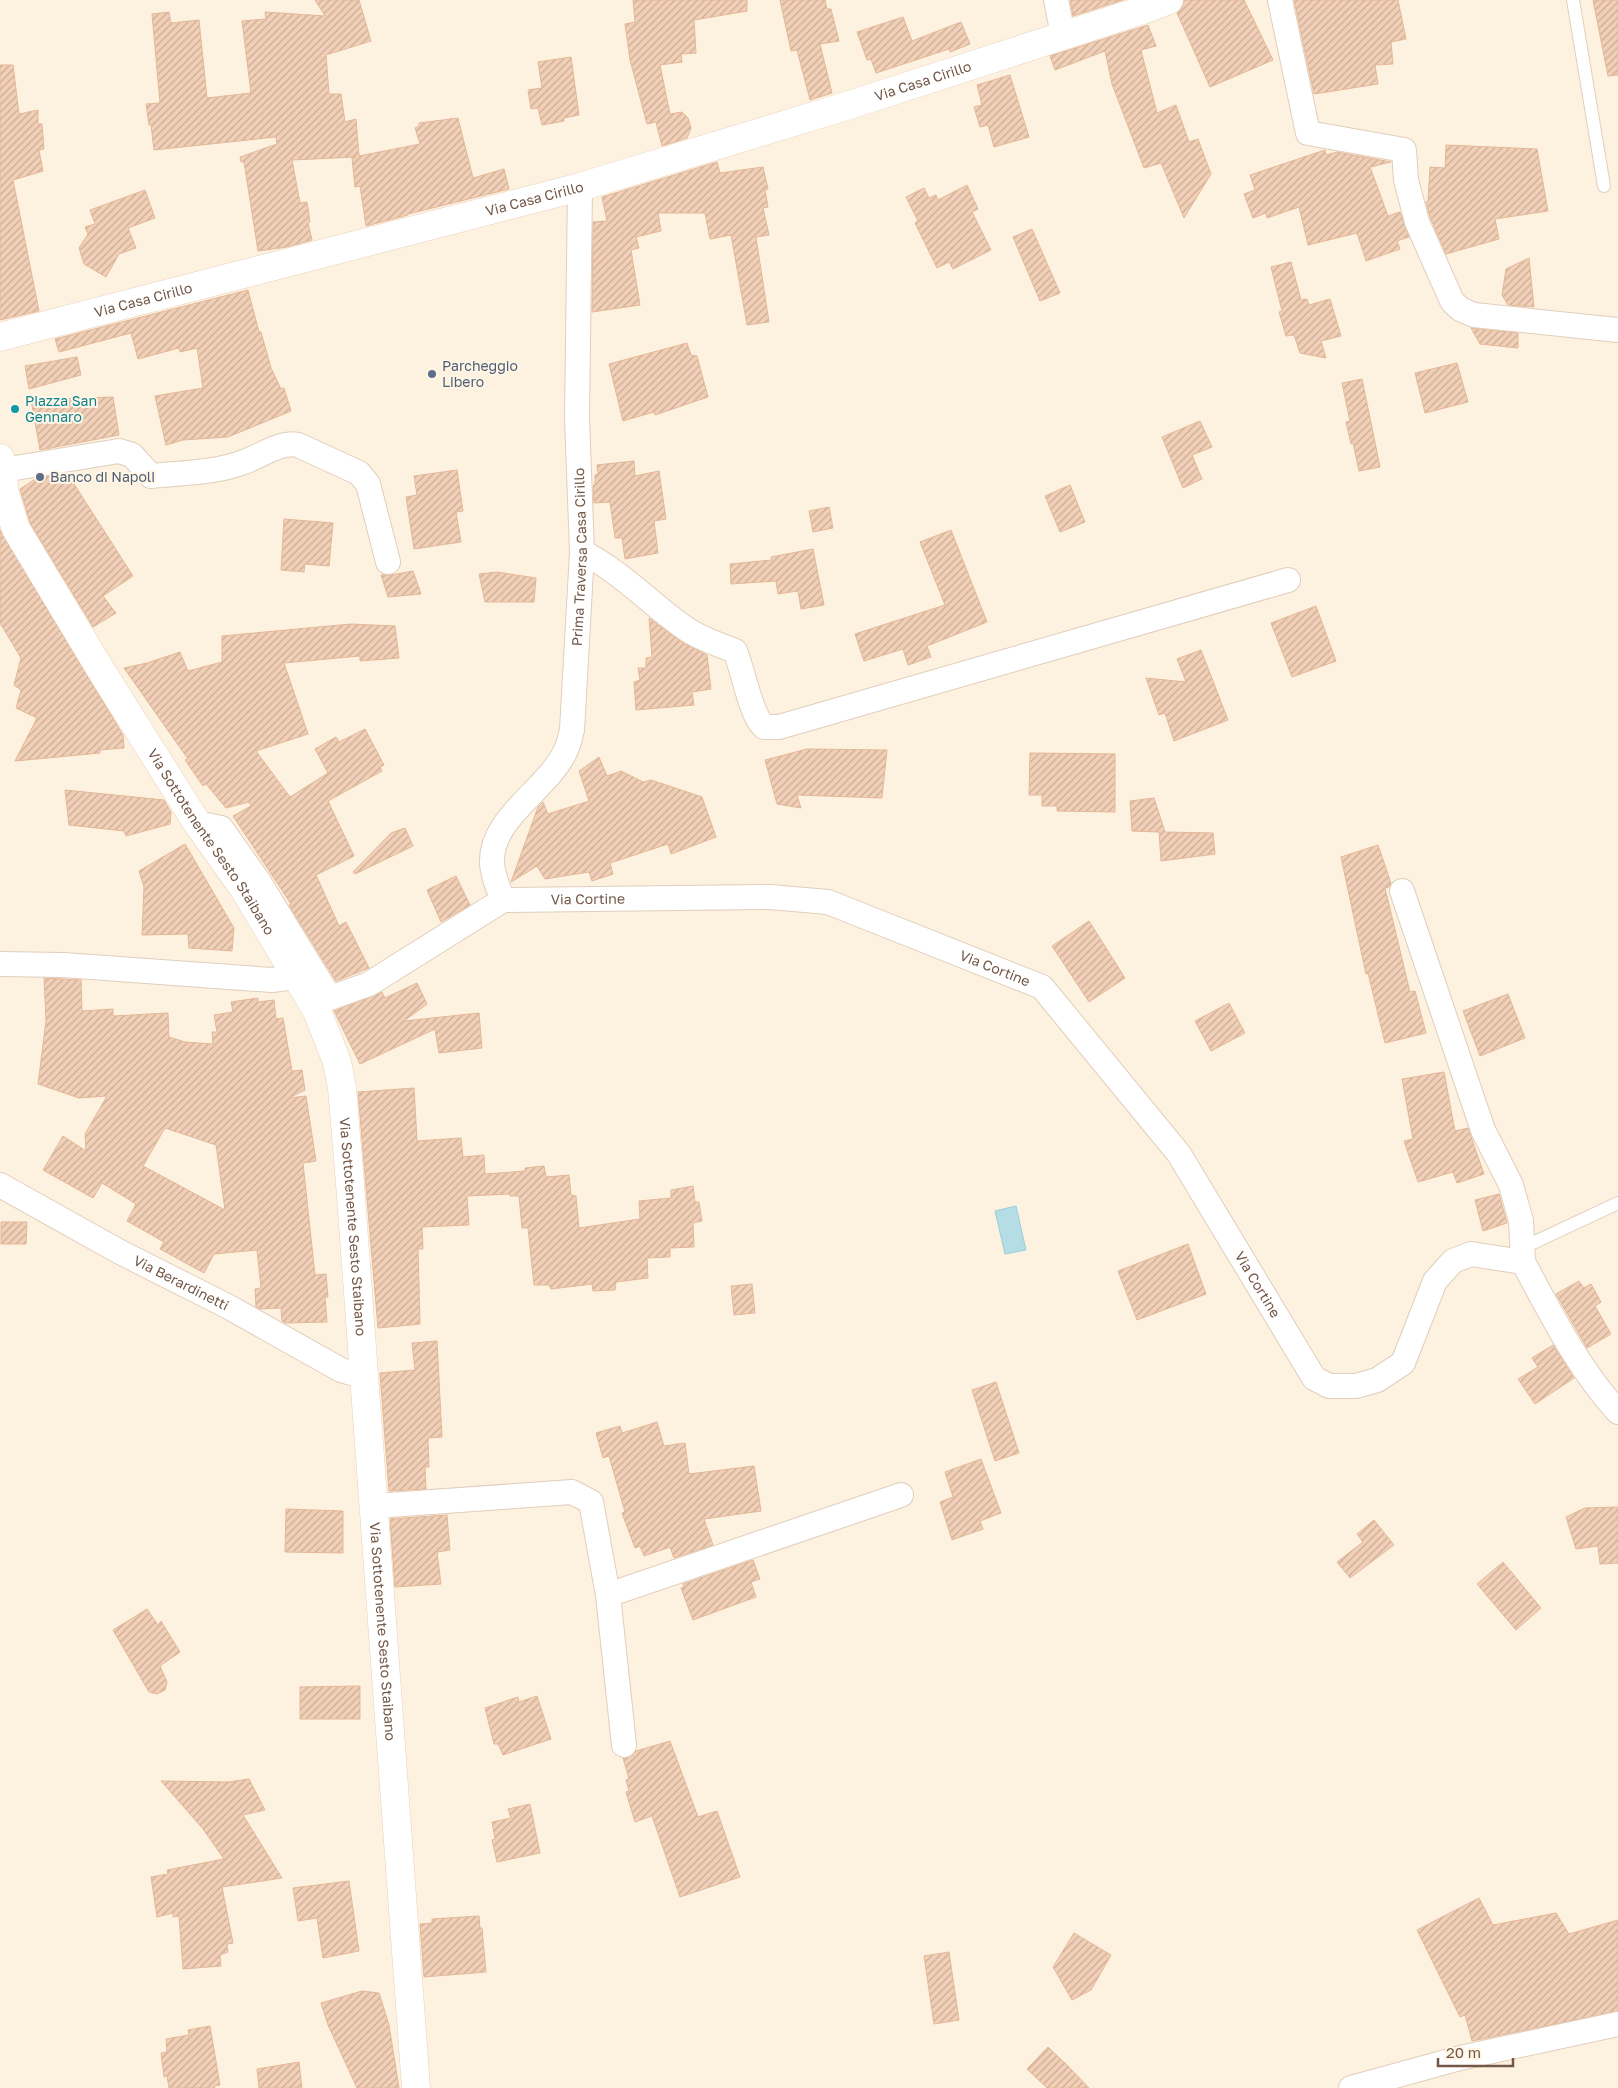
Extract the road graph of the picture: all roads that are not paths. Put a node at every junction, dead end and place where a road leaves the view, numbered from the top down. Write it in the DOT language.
graph roads {
  1 [pos="1056,0"];
  2 [pos="1169,0"];
  3 [pos="1280,0"];
  4 [pos="1573,0"];
  5 [pos="1063,35"];
  6 [pos="580,186"];
  7 [pos="1604,186"];
  8 [pos="1618,330"];
  9 [pos="0,337"];
  10 [pos="2,464"];
  11 [pos="582,552"];
  12 [pos="388,562"];
  13 [pos="1288,580"];
  14 [pos="198,822"];
  15 [pos="1402,891"];
  16 [pos="503,900"];
  17 [pos="0,964"];
  18 [pos="296,977"];
  19 [pos="0,1186"];
  20 [pos="1618,1203"];
  21 [pos="1522,1255"];
  22 [pos="365,1376"];
  23 [pos="1618,1412"];
  24 [pos="901,1495"];
  25 [pos="375,1506"];
  26 [pos="608,1595"];
  27 [pos="624,1745"];
  28 [pos="1618,2024"];
  29 [pos="416,2088"];
  30 [pos="1351,2088"];
  1 -- 5 [label="street"];
  2 -- 5 [label="street, Via Casa Cirillo"];
  3 -- 8 [label="street"];
  4 -- 7 [label="lane"];
  5 -- 6 [label="street, Via Casa Cirillo"];
  6 -- 9 [label="street, Via Casa Cirillo"];
  6 -- 11 [label="street, Prima Traversa Casa Cirillo"];
  10 -- 12 [label="street"];
  10 -- 14 [label="street, Via Sottotenente Sesto Staibano"];
  11 -- 13 [label="street"];
  11 -- 16 [label="street, Prima Traversa Casa Cirillo"];
  14 -- 16 [label="street"];
  14 -- 18 [label="street, Via Sottotenente Sesto Staibano"];
  15 -- 21 [label="street"];
  16 -- 21 [label="street, Via Cortine"];
  17 -- 18 [label="street"];
  18 -- 22 [label="street, Via Sottotenente Sesto Staibano"];
  19 -- 22 [label="street, Via Berardinetti"];
  20 -- 21 [label="lane"];
  21 -- 23 [label="street"];
  22 -- 25 [label="street, Via Sottotenente Sesto Staibano"];
  24 -- 26 [label="street"];
  25 -- 26 [label="street"];
  25 -- 29 [label="street, Via Sottotenente Sesto Staibano"];
  26 -- 27 [label="street"];
  28 -- 30 [label="street"];
}
